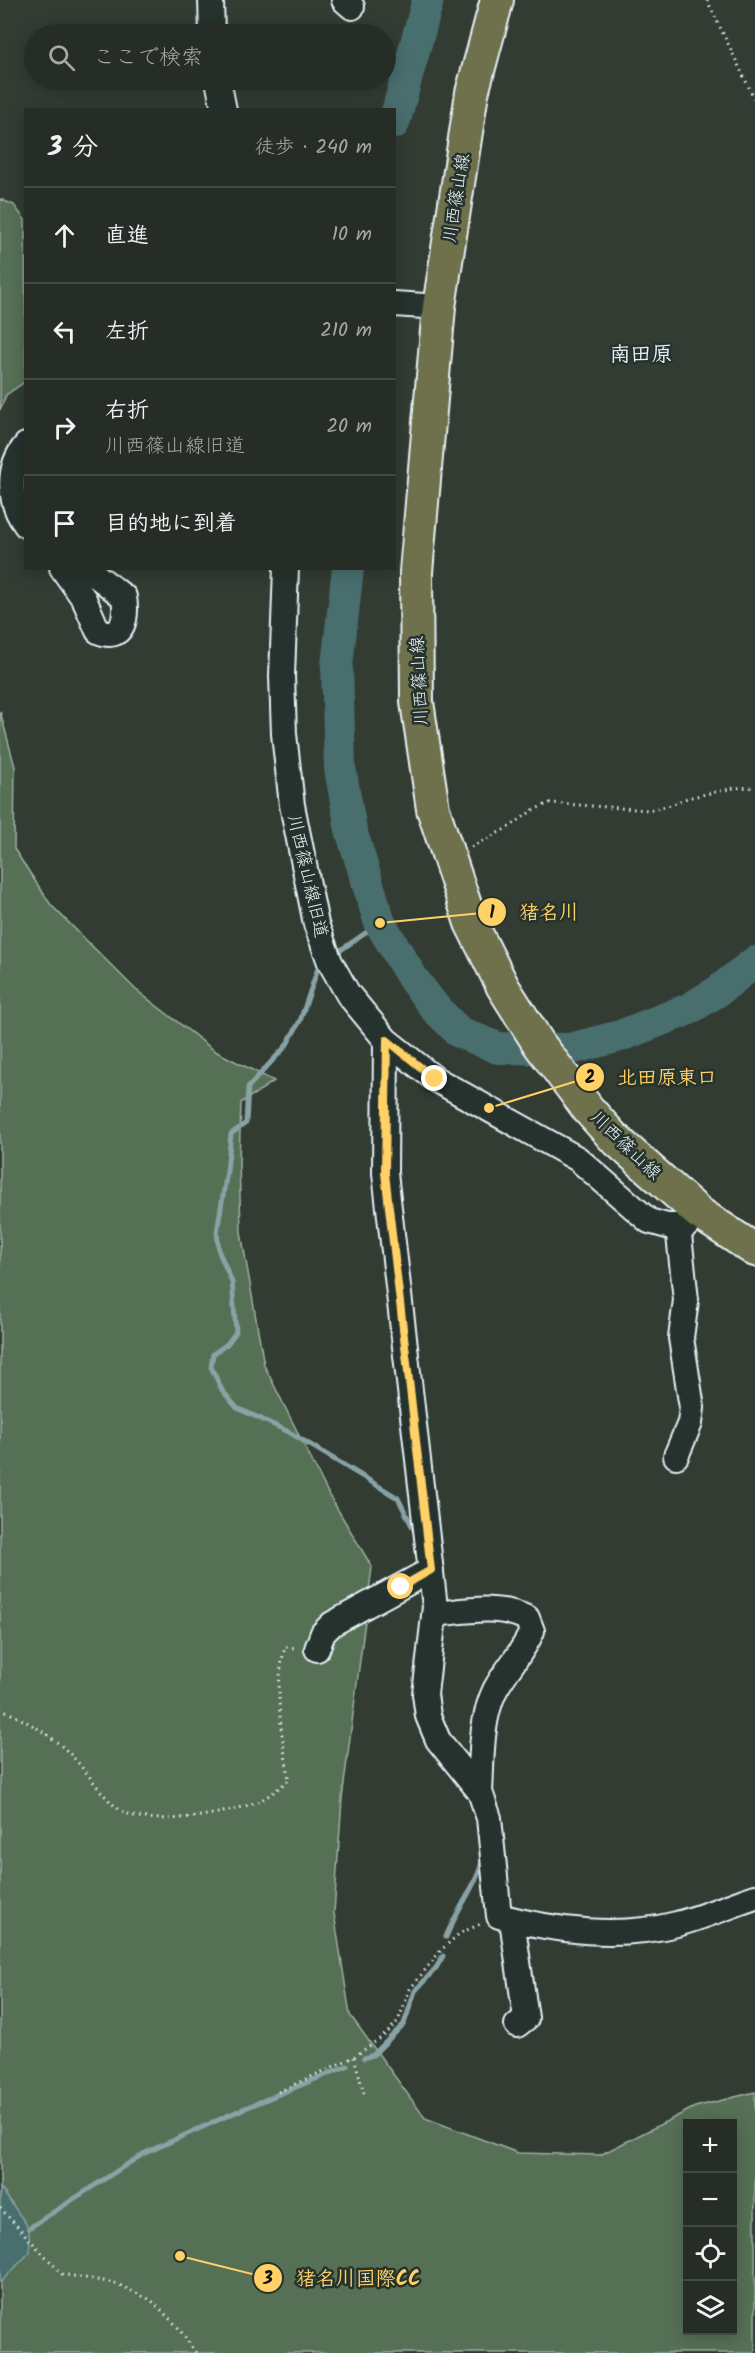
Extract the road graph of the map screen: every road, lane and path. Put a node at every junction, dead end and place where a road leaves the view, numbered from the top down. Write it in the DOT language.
graph roads {
  1 [pos="211,0"];
  2 [pos="497,0"];
  3 [pos="707,0"];
  4 [pos="212,24"];
  5 [pos="221,90"];
  6 [pos="755,100"];
  7 [pos="224,108"];
  8 [pos="414,305"];
  9 [pos="24,447"];
  10 [pos="24,523"];
  11 [pos="63,570"];
  12 [pos="89,570"];
  13 [pos="286,570"];
  14 [pos="755,787"];
  15 [pos="470,848"];
  16 [pos="387,1040"];
  17 [pos="688,1220"];
  18 [pos="755,1250"];
  19 [pos="676,1456"];
  20 [pos="425,1574"];
  21 [pos="434,1614"];
  22 [pos="316,1649"];
  23 [pos="0,1708"];
  24 [pos="480,1792"];
  25 [pos="755,1897"];
  26 [pos="506,1918"];
  27 [pos="517,2025"];
  28 [pos="354,2057"];
  29 [pos="278,2092"];
  30 [pos="364,2093"];
  31 [pos="0,2208"];
  32 [pos="196,2353"];
  1 -- 4 [label="street"];
  2 -- 8 [label="main road, 川西篠山線"];
  3 -- 6 [label="path"];
  5 -- 7 [label="street"];
  8 -- 17 [label="main road, 川西篠山線"];
  9 -- 10 [label="street"];
  11 -- 12 [label="street"];
  13 -- 16 [label="street, 川西篠山線旧道"];
  14 -- 15 [label="path"];
  16 -- 17 [label="street, 川西篠山線旧道"];
  16 -- 20 [label="street"];
  17 -- 18 [label="main road, 川西篠山線"];
  17 -- 19 [label="street"];
  20 -- 21 [label="street"];
  20 -- 22 [label="street"];
  21 -- 24 [label="street"];
  21 -- 24 [label="street"];
  22 -- 23 [label="path"];
  24 -- 26 [label="street"];
  25 -- 26 [label="street"];
  26 -- 27 [label="street"];
  26 -- 28 [label="path"];
  28 -- 29 [label="path"];
  28 -- 30 [label="path"];
  31 -- 32 [label="path"];
}
